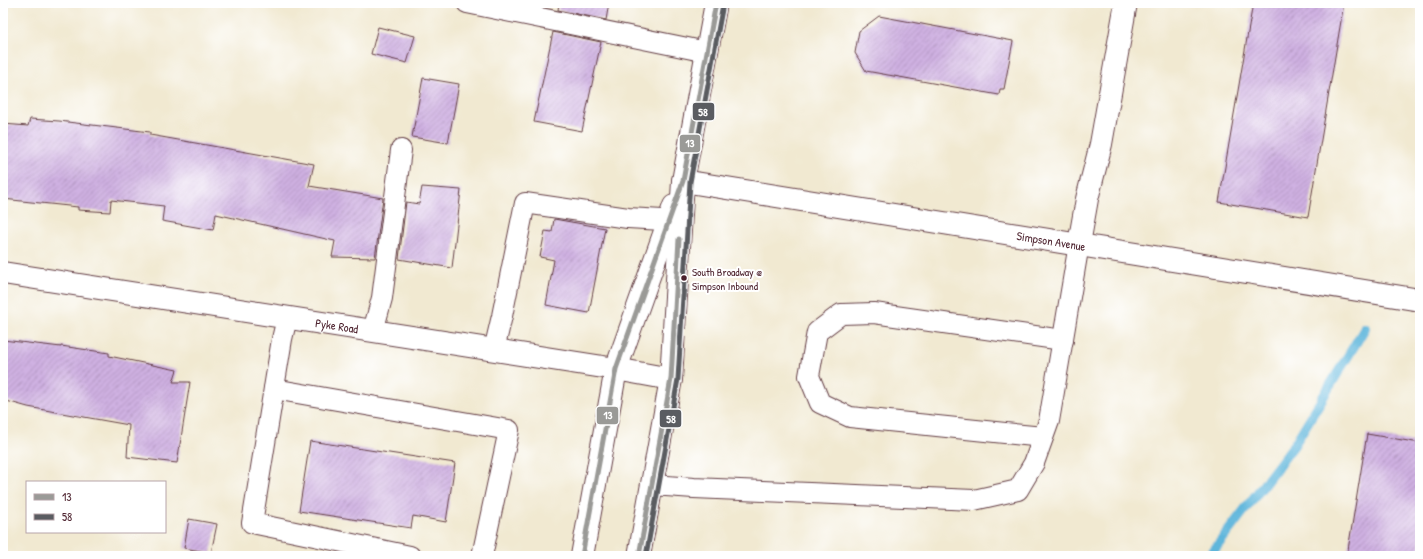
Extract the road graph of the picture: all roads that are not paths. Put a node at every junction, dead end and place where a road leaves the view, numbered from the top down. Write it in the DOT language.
graph roads {
  1 [pos="467,3"];
  2 [pos="716,3"];
  3 [pos="1126,3"];
  4 [pos="707,52"];
  5 [pos="401,150"];
  6 [pos="683,181"];
  7 [pos="675,221"];
  8 [pos="1079,244"];
  9 [pos="3,273"];
  10 [pos="1420,300"];
  11 [pos="287,318"];
  12 [pos="373,331"];
  13 [pos="1063,340"];
  14 [pos="494,350"];
  15 [pos="616,369"];
  16 [pos="671,379"];
  17 [pos="274,389"];
  18 [pos="1044,437"];
  19 [pos="652,485"];
  20 [pos="410,556"];
  21 [pos="482,556"];
  22 [pos="582,556"];
  23 [pos="639,556"];
  1 -- 4 [label="lane"];
  2 -- 4 [label="street"];
  3 -- 8 [label="street"];
  4 -- 6 [label="street"];
  5 -- 12 [label="lane"];
  6 -- 7 [label="street"];
  6 -- 8 [label="street, Simpson Avenue"];
  7 -- 14 [label="lane"];
  7 -- 15 [label="street"];
  7 -- 16 [label="street"];
  8 -- 10 [label="street, Simpson Avenue"];
  8 -- 13 [label="lane"];
  9 -- 11 [label="street, Pyke Road"];
  11 -- 12 [label="street, Pyke Road"];
  11 -- 17 [label="lane"];
  12 -- 14 [label="street, Pyke Road"];
  13 -- 18 [label="lane"];
  13 -- 18 [label="lane"];
  14 -- 15 [label="street, Pyke Road"];
  15 -- 16 [label="street, Pyke Road"];
  15 -- 22 [label="street"];
  16 -- 19 [label="street"];
  17 -- 20 [label="lane"];
  17 -- 21 [label="lane"];
  18 -- 19 [label="lane"];
  19 -- 23 [label="street"];
}
